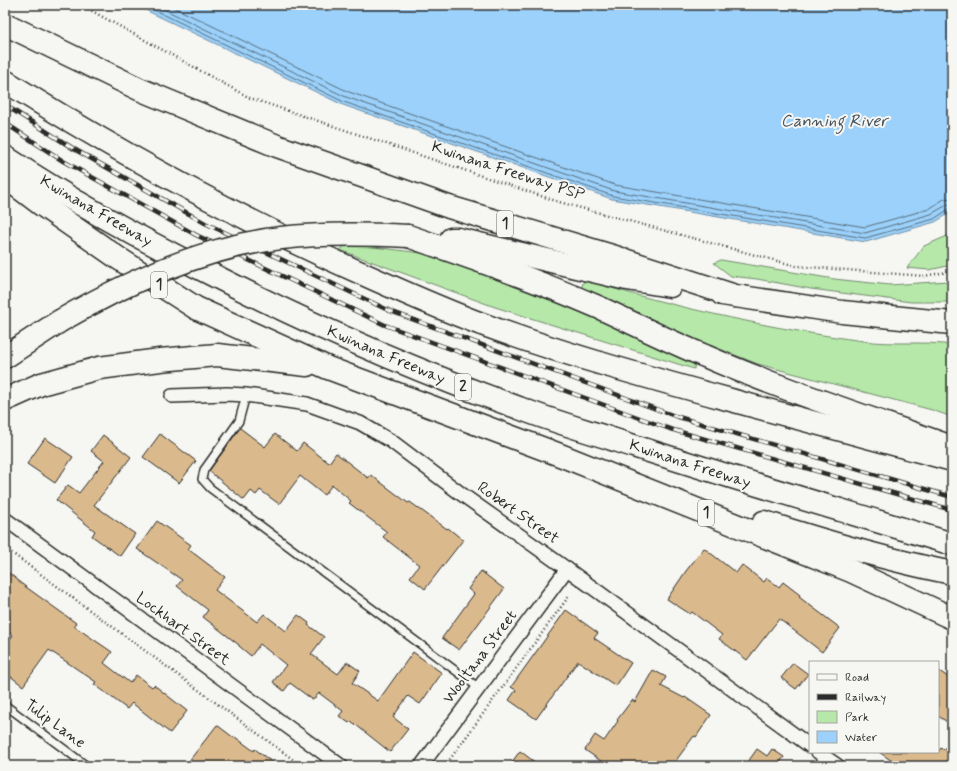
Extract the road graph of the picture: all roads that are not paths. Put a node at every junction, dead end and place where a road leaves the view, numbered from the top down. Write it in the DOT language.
graph roads {
  1 [pos="5,24"];
  2 [pos="5,81"];
  3 [pos="5,158"];
  4 [pos="5,177"];
  5 [pos="408,236"];
  6 [pos="735,296"];
  7 [pos="952,323"];
  8 [pos="5,358"];
  9 [pos="328,368"];
  10 [pos="246,394"];
  11 [pos="172,396"];
  12 [pos="5,400"];
  13 [pos="952,447"];
  14 [pos="560,455"];
  15 [pos="952,460"];
  16 [pos="5,519"];
  17 [pos="952,544"];
  18 [pos="567,569"];
  19 [pos="952,573"];
  20 [pos="952,618"];
  21 [pos="479,688"];
  22 [pos="5,705"];
  23 [pos="809,745"];
  24 [pos="819,753"];
  25 [pos="88,766"];
  26 [pos="341,766"];
  27 [pos="421,766"];
  28 [pos="838,766"];
  1 -- 6 [label="highway, 1"];
  2 -- 15 [label="highway"];
  3 -- 17 [label="highway, Kwinana Freeway / 2"];
  4 -- 9 [label="highway, 1"];
  5 -- 6 [label="highway"];
  5 -- 8 [label="highway, bridge"];
  5 -- 13 [label="highway"];
  6 -- 7 [label="highway, 1"];
  9 -- 12 [label="highway"];
  9 -- 14 [label="highway, 1"];
  10 -- 11 [label="street, Robert Street"];
  10 -- 18 [label="street, Robert Street"];
  10 -- 21 [label="lane"];
  14 -- 19 [label="highway"];
  14 -- 20 [label="highway, 1"];
  16 -- 26 [label="street, Lockhart Street"];
  18 -- 21 [label="street, Wooltana Street"];
  18 -- 23 [label="street, Robert Street"];
  21 -- 27 [label="street, Wooltana Street"];
  22 -- 25 [label="lane, Tulip Lane"];
  24 -- 28 [label="street"];
}
